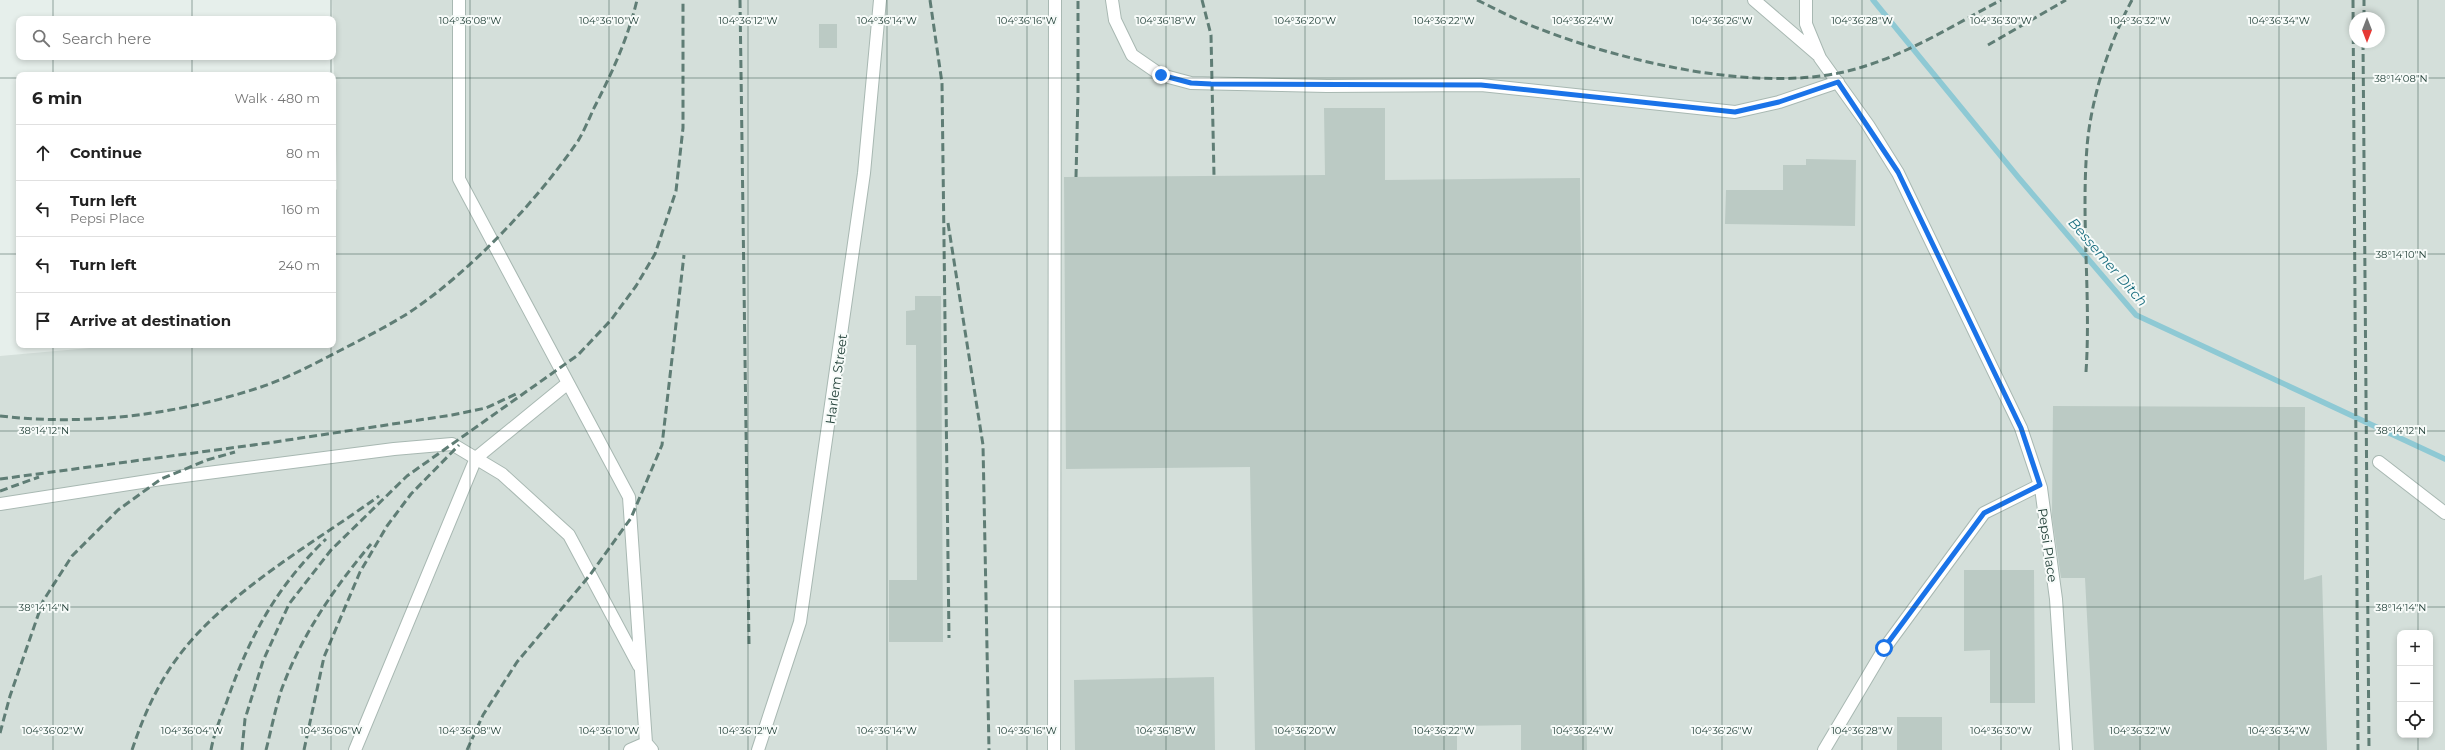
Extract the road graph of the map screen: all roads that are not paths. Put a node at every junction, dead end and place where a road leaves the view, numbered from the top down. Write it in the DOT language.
graph roads {
  1 [pos="459,0"];
  2 [pos="880,0"];
  3 [pos="1054,0"];
  4 [pos="1112,0"];
  5 [pos="1754,0"];
  6 [pos="1806,0"];
  7 [pos="1820,58"];
  8 [pos="1838,82"];
  9 [pos="568,383"];
  10 [pos="476,458"];
  11 [pos="2379,462"];
  12 [pos="2040,485"];
  13 [pos="0,504"];
  14 [pos="2445,513"];
  15 [pos="641,670"];
  16 [pos="649,746"];
  17 [pos="354,750"];
  18 [pos="630,750"];
  19 [pos="758,750"];
  20 [pos="1054,750"];
  21 [pos="1824,750"];
  22 [pos="2066,750"];
  1 -- 9 [label="lane"];
  2 -- 19 [label="lane, Harlem Street"];
  3 -- 20 [label="lane"];
  4 -- 8 [label="lane"];
  5 -- 7 [label="lane"];
  6 -- 7 [label="lane"];
  7 -- 8 [label="lane, Pepsi Place"];
  8 -- 12 [label="lane, Pepsi Place"];
  9 -- 10 [label="lane"];
  9 -- 15 [label="lane"];
  10 -- 13 [label="lane"];
  10 -- 15 [label="lane"];
  10 -- 17 [label="lane"];
  11 -- 14 [label="lane"];
  12 -- 21 [label="lane"];
  12 -- 22 [label="lane, Pepsi Place"];
  15 -- 16 [label="lane"];
  16 -- 18 [label="lane"];
}
